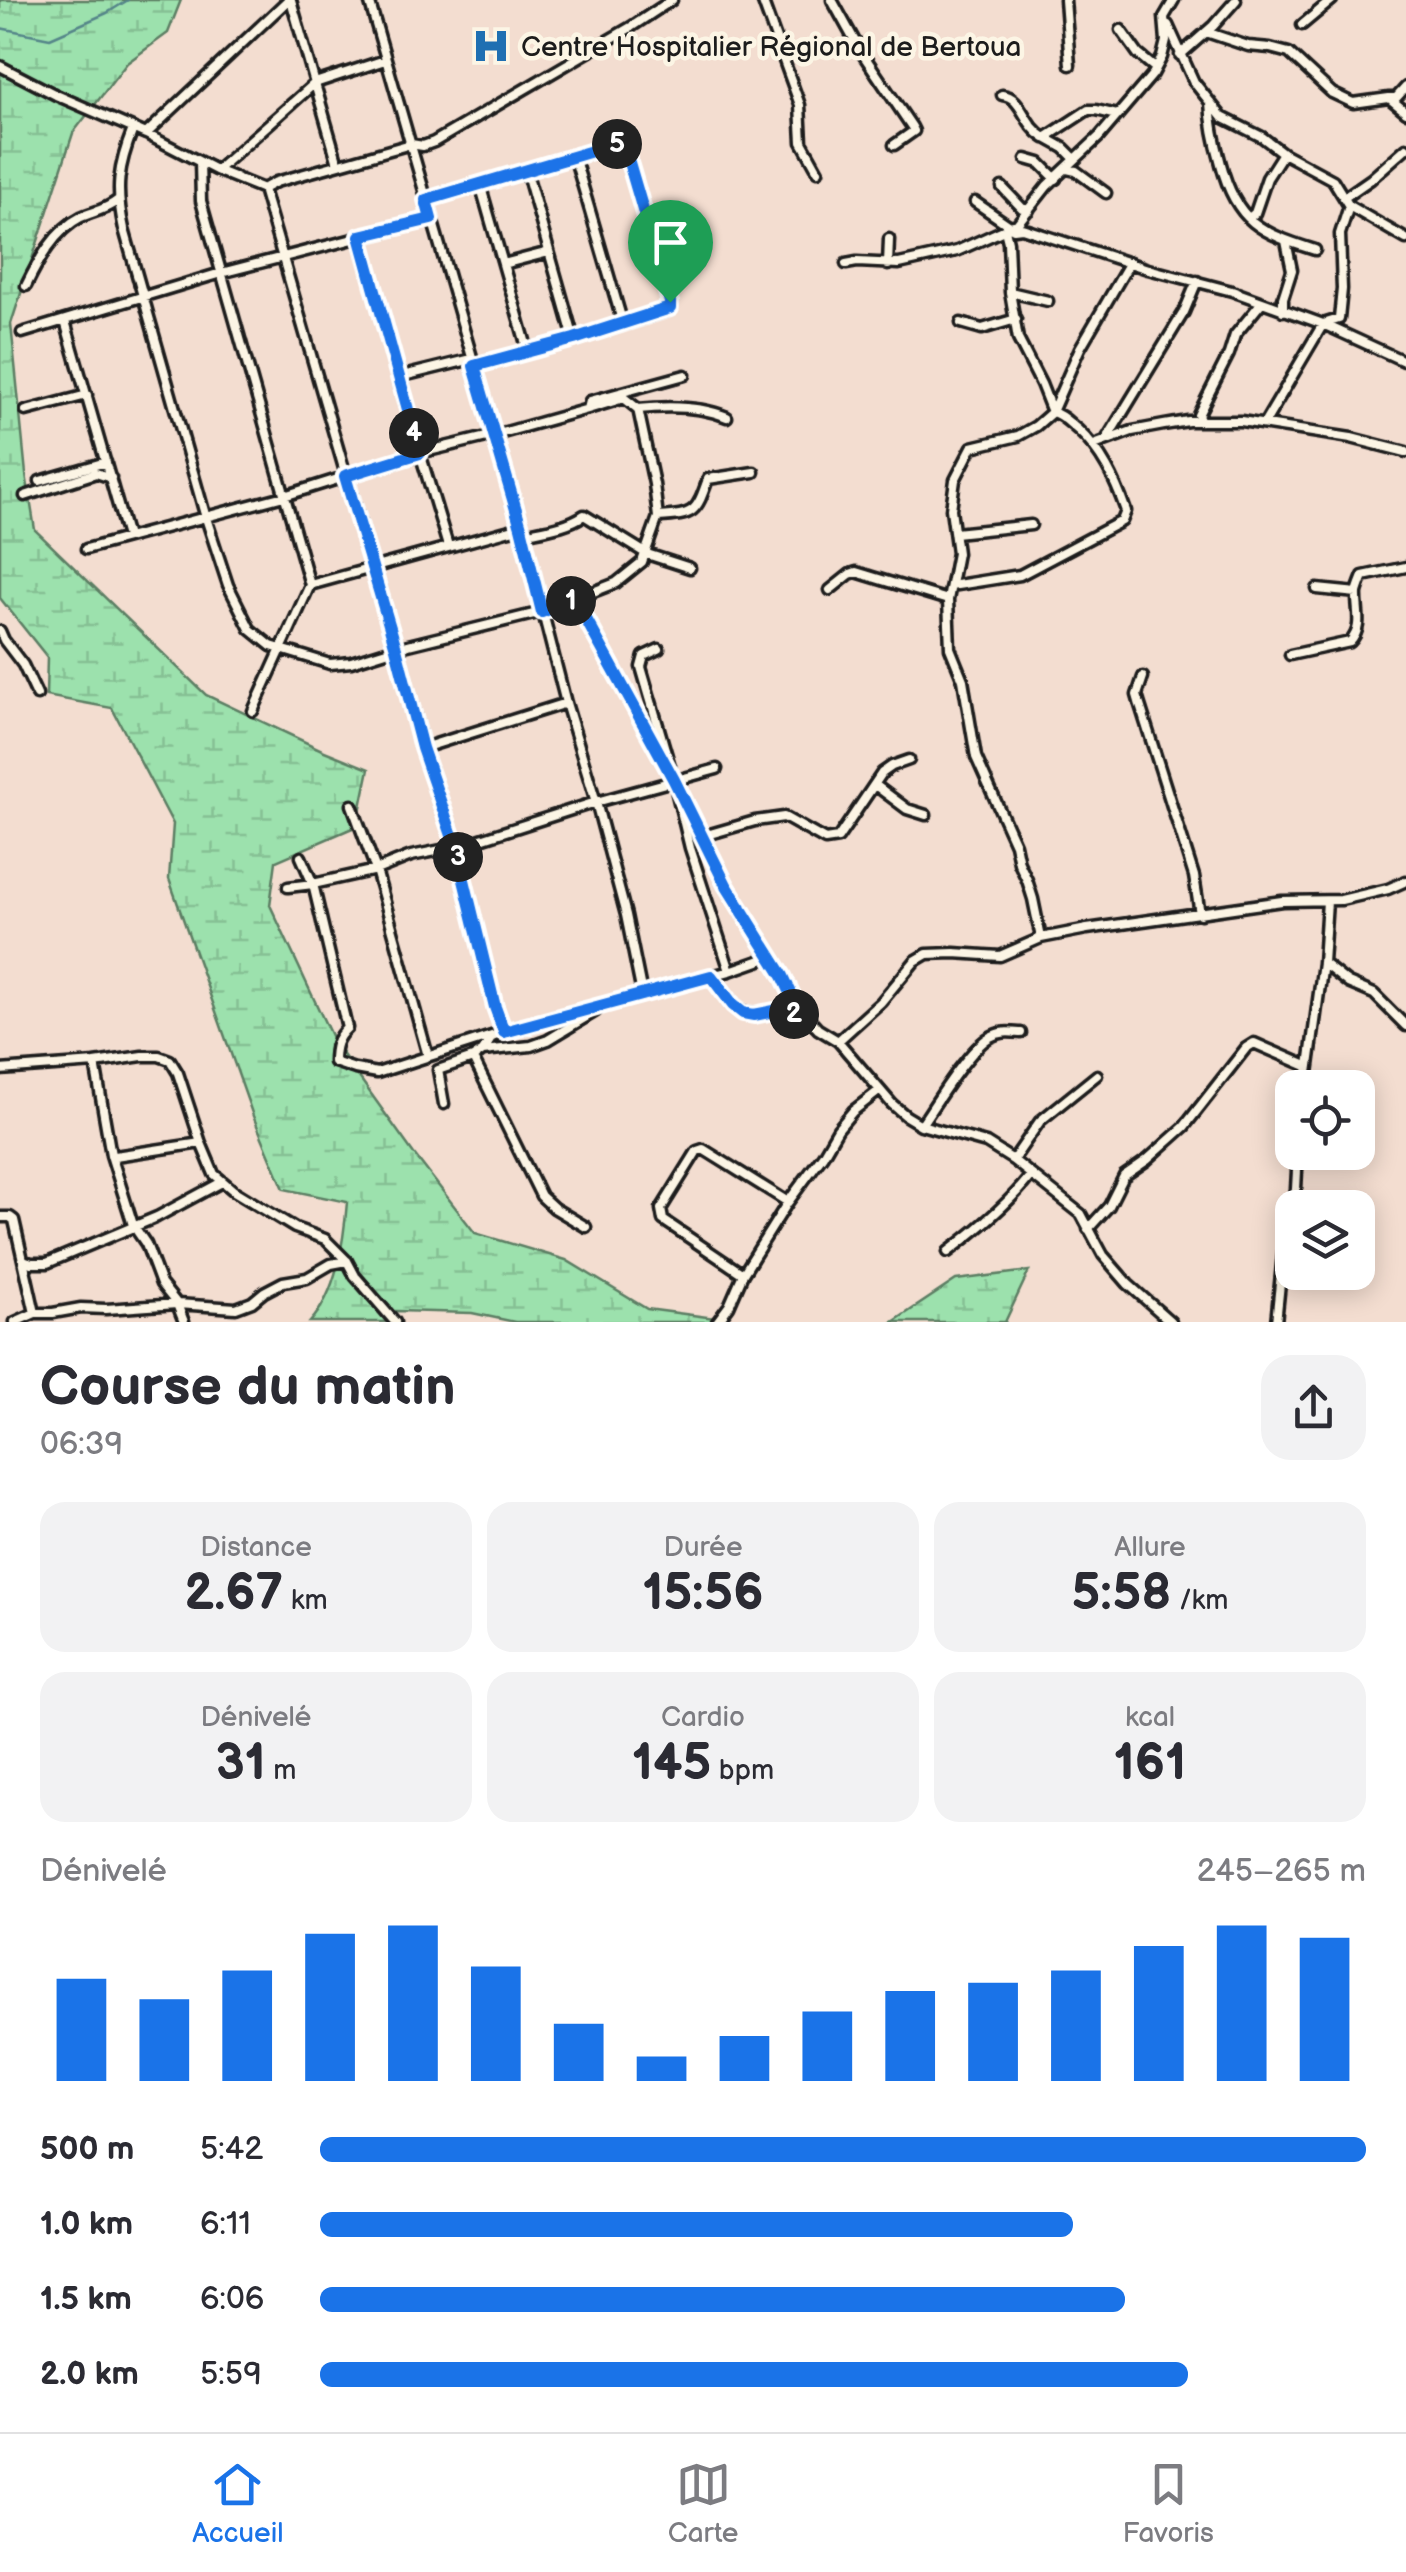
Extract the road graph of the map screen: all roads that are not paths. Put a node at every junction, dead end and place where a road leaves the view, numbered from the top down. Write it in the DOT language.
graph roads {
  1 [pos="290,0"];
  2 [pos="369,0"];
  3 [pos="672,0"];
  4 [pos="762,0"];
  5 [pos="832,0"];
  6 [pos="1065,0"];
  7 [pos="1236,0"];
  8 [pos="1332,0"];
  9 [pos="1169,2"];
  10 [pos="1164,17"];
  11 [pos="1302,24"];
  12 [pos="1121,30"];
  13 [pos="1206,32"];
  14 [pos="1180,55"];
  15 [pos="385,60"];
  16 [pos="0,66"];
  17 [pos="1070,66"];
  18 [pos="1156,68"];
  19 [pos="315,83"];
  20 [pos="1406,87"];
  21 [pos="1002,94"];
  22 [pos="1389,98"];
  23 [pos="1210,102"];
  24 [pos="1406,112"];
  25 [pos="1117,115"];
  26 [pos="133,129"];
  27 [pos="146,134"];
  28 [pos="1045,138"];
  29 [pos="411,144"];
  30 [pos="894,145"];
  31 [pos="1406,148"];
  32 [pos="1283,152"];
  33 [pos="574,156"];
  34 [pos="1026,158"];
  35 [pos="1074,158"];
  36 [pos="200,162"];
  37 [pos="338,164"];
  38 [pos="1068,169"];
  39 [pos="216,170"];
  40 [pos="526,170"];
  41 [pos="818,171"];
  42 [pos="1056,178"];
  43 [pos="480,184"];
  44 [pos="1002,187"];
  45 [pos="263,189"];
  46 [pos="1106,193"];
  47 [pos="1344,197"];
  48 [pos="118,200"];
  49 [pos="426,200"];
  50 [pos="975,202"];
  51 [pos="1349,206"];
  52 [pos="1029,210"];
  53 [pos="1249,218"];
  54 [pos="431,219"];
  55 [pos="1017,224"];
  56 [pos="1005,230"];
  57 [pos="360,236"];
  58 [pos="889,239"];
  59 [pos="1406,239"];
  60 [pos="1286,241"];
  61 [pos="1315,250"];
  62 [pos="549,252"];
  63 [pos="284,258"];
  64 [pos="1130,262"];
  65 [pos="503,264"];
  66 [pos="846,264"];
  67 [pos="888,264"];
  68 [pos="221,274"];
  69 [pos="1197,281"];
  70 [pos="26,286"];
  71 [pos="1010,292"];
  72 [pos="143,296"];
  73 [pos="1048,300"];
  74 [pos="1262,302"];
  75 [pos="1283,311"];
  76 [pos="1016,319"];
  77 [pos="65,321"];
  78 [pos="961,323"];
  79 [pos="623,324"];
  80 [pos="1323,324"];
  81 [pos="22,333"];
  82 [pos="574,339"];
  83 [pos="528,352"];
  84 [pos="473,362"];
  85 [pos="1406,362"];
  86 [pos="685,374"];
  87 [pos="399,377"];
  88 [pos="87,395"];
  89 [pos="588,409"];
  90 [pos="638,409"];
  91 [pos="26,410"];
  92 [pos="1052,412"];
  93 [pos="727,417"];
  94 [pos="1201,422"];
  95 [pos="1264,424"];
  96 [pos="495,435"];
  97 [pos="1106,440"];
  98 [pos="1094,445"];
  99 [pos="1406,452"];
  100 [pos="420,453"];
  101 [pos="106,462"];
  102 [pos="754,472"];
  103 [pos="345,476"];
  104 [pos="110,478"];
  105 [pos="40,482"];
  106 [pos="24,496"];
  107 [pos="284,496"];
  108 [pos="658,517"];
  109 [pos="206,518"];
  110 [pos="1031,526"];
  111 [pos="521,527"];
  112 [pos="955,533"];
  113 [pos="128,538"];
  114 [pos="448,546"];
  115 [pos="86,549"];
  116 [pos="647,554"];
  117 [pos="373,567"];
  118 [pos="690,568"];
  119 [pos="1406,568"];
  120 [pos="310,585"];
  121 [pos="951,586"];
  122 [pos="1317,589"];
  123 [pos="830,590"];
  124 [pos="1357,593"];
  125 [pos="575,599"];
  126 [pos="948,600"];
  127 [pos="542,612"];
  128 [pos="0,630"];
  129 [pos="396,648"];
  130 [pos="280,649"];
  131 [pos="659,649"];
  132 [pos="1290,655"];
  133 [pos="1143,677"];
  134 [pos="37,694"];
  135 [pos="566,703"];
  136 [pos="252,711"];
  137 [pos="422,748"];
  138 [pos="910,760"];
  139 [pos="717,770"];
  140 [pos="674,780"];
  141 [pos="875,785"];
  142 [pos="596,802"];
  143 [pos="352,805"];
  144 [pos="926,815"];
  145 [pos="703,836"];
  146 [pos="456,847"];
  147 [pos="301,857"];
  148 [pos="376,870"];
  149 [pos="1406,881"];
  150 [pos="313,884"];
  151 [pos="288,888"];
  152 [pos="1327,901"];
  153 [pos="1200,914"];
  154 [pos="1041,938"];
  155 [pos="770,957"];
  156 [pos="1323,962"];
  157 [pos="730,972"];
  158 [pos="711,976"];
  159 [pos="642,994"];
  160 [pos="797,1006"];
  161 [pos="779,1010"];
  162 [pos="806,1018"];
  163 [pos="1406,1026"];
  164 [pos="504,1032"];
  165 [pos="1021,1033"];
  166 [pos="838,1042"];
  167 [pos="483,1051"];
  168 [pos="428,1056"];
  169 [pos="473,1058"];
  170 [pos="95,1063"];
  171 [pos="1308,1066"];
  172 [pos="0,1070"];
  173 [pos="1308,1070"];
  174 [pos="1096,1075"];
  175 [pos="880,1090"];
  176 [pos="444,1104"];
  177 [pos="922,1124"];
  178 [pos="201,1143"];
  179 [pos="111,1155"];
  180 [pos="1013,1160"];
  181 [pos="1297,1170"];
  182 [pos="1032,1175"];
  183 [pos="222,1182"];
  184 [pos="788,1202"];
  185 [pos="0,1217"];
  186 [pos="133,1226"];
  187 [pos="586,1227"];
  188 [pos="1088,1229"];
  189 [pos="948,1252"];
  190 [pos="23,1260"];
  191 [pos="348,1262"];
  192 [pos="744,1274"];
  193 [pos="176,1304"];
  194 [pos="106,1309"];
  195 [pos="35,1313"];
  196 [pos="54,1317"];
  197 [pos="15,1322"];
  198 [pos="111,1322"];
  199 [pos="184,1322"];
  200 [pos="395,1322"];
  201 [pos="717,1322"];
  202 [pos="1171,1322"];
  203 [pos="1276,1322"];
  1 -- 19 [label="street"];
  1 -- 27 [label="street"];
  2 -- 15 [label="street"];
  3 -- 29 [label="street"];
  4 -- 41 [label="street"];
  5 -- 30 [label="street"];
  6 -- 17 [label="street"];
  7 -- 13 [label="street"];
  8 -- 11 [label="street"];
  9 -- 10 [label="street"];
  10 -- 14 [label="street"];
  10 -- 18 [label="street"];
  12 -- 18 [label="street"];
  13 -- 14 [label="street"];
  13 -- 22 [label="street"];
  14 -- 23 [label="street"];
  15 -- 19 [label="street"];
  15 -- 29 [label="street"];
  16 -- 26 [label="street"];
  18 -- 25 [label="street"];
  19 -- 37 [label="street"];
  19 -- 39 [label="street"];
  20 -- 22 [label="street"];
  21 -- 28 [label="street"];
  22 -- 24 [label="street"];
  23 -- 32 [label="street"];
  23 -- 53 [label="street"];
  25 -- 28 [label="street"];
  25 -- 35 [label="street"];
  26 -- 27 [label="street"];
  26 -- 48 [label="street"];
  27 -- 36 [label="street"];
  28 -- 35 [label="street"];
  29 -- 37 [label="street"];
  29 -- 49 [label="street"];
  31 -- 47 [label="street"];
  32 -- 47 [label="street"];
  32 -- 53 [label="street"];
  33 -- 40 [label="street"];
  33 -- 79 [label="street"];
  33 -- 79 [label="street"];
  34 -- 42 [label="street"];
  35 -- 38 [label="street"];
  36 -- 39 [label="street"];
  36 -- 68 [label="street"];
  37 -- 45 [label="street"];
  38 -- 42 [label="street"];
  38 -- 46 [label="street"];
  39 -- 45 [label="street"];
  40 -- 43 [label="street"];
  40 -- 62 [label="street"];
  42 -- 52 [label="street"];
  43 -- 49 [label="street"];
  43 -- 65 [label="street"];
  44 -- 52 [label="street"];
  45 -- 63 [label="street"];
  47 -- 51 [label="street"];
  48 -- 70 [label="street"];
  48 -- 72 [label="street"];
  49 -- 54 [label="street"];
  50 -- 55 [label="street"];
  51 -- 59 [label="street"];
  51 -- 80 [label="street"];
  52 -- 55 [label="street"];
  53 -- 60 [label="street"];
  54 -- 57 [label="street"];
  54 -- 84 [label="street"];
  55 -- 56 [label="street"];
  56 -- 64 [label="street"];
  56 -- 67 [label="street"];
  56 -- 71 [label="street"];
  57 -- 63 [label="street"];
  57 -- 87 [label="street"];
  58 -- 67 [label="street"];
  60 -- 61 [label="street"];
  60 -- 75 [label="street"];
  62 -- 65 [label="street"];
  62 -- 82 [label="street"];
  63 -- 68 [label="street"];
  63 -- 103 [label="street"];
  64 -- 69 [label="street"];
  64 -- 92 [label="street"];
  65 -- 83 [label="street"];
  66 -- 67 [label="street"];
  68 -- 72 [label="street"];
  68 -- 107 [label="street"];
  69 -- 74 [label="street"];
  69 -- 97 [label="street"];
  71 -- 73 [label="street"];
  71 -- 76 [label="street"];
  72 -- 77 [label="street"];
  72 -- 109 [label="street"];
  74 -- 75 [label="street"];
  74 -- 94 [label="street"];
  75 -- 80 [label="street"];
  76 -- 78 [label="street"];
  76 -- 92 [label="street"];
  77 -- 81 [label="street"];
  77 -- 88 [label="street"];
  79 -- 82 [label="street"];
  80 -- 85 [label="street"];
  80 -- 95 [label="street"];
  82 -- 83 [label="street"];
  83 -- 84 [label="street"];
  84 -- 87 [label="street"];
  84 -- 96 [label="street"];
  86 -- 89 [label="street"];
  87 -- 100 [label="street"];
  88 -- 91 [label="street"];
  88 -- 101 [label="street"];
  89 -- 90 [label="street"];
  89 -- 96 [label="street"];
  90 -- 93 [label="street"];
  90 -- 108 [label="street"];
  92 -- 98 [label="street"];
  92 -- 112 [label="street"];
  94 -- 95 [label="street"];
  94 -- 97 [label="street"];
  95 -- 99 [label="street"];
  96 -- 100 [label="street"];
  96 -- 111 [label="street"];
  97 -- 98 [label="street"];
  98 -- 121 [label="street"];
  100 -- 103 [label="street"];
  100 -- 114 [label="street"];
  101 -- 104 [label="street"];
  101 -- 105 [label="street"];
  102 -- 108 [label="street"];
  103 -- 107 [label="street"];
  103 -- 117 [label="street"];
  104 -- 106 [label="street"];
  104 -- 113 [label="street"];
  107 -- 109 [label="street"];
  107 -- 120 [label="street"];
  108 -- 116 [label="street"];
  109 -- 113 [label="street"];
  109 -- 130 [label="street"];
  110 -- 112 [label="street"];
  111 -- 114 [label="street"];
  111 -- 116 [label="street"];
  111 -- 127 [label="street"];
  112 -- 121 [label="street"];
  113 -- 115 [label="street"];
  114 -- 117 [label="street"];
  116 -- 118 [label="street"];
  116 -- 125 [label="street"];
  117 -- 120 [label="street"];
  117 -- 129 [label="street"];
  119 -- 124 [label="street"];
  120 -- 130 [label="street"];
  121 -- 126 [label="street"];
  122 -- 124 [label="street"];
  123 -- 126 [label="street"];
  124 -- 132 [label="street"];
  125 -- 127 [label="street"];
  125 -- 140 [label="street"];
  126 -- 154 [label="street"];
  127 -- 129 [label="street"];
  127 -- 135 [label="street"];
  128 -- 134 [label="street"];
  129 -- 130 [label="street"];
  129 -- 137 [label="street"];
  130 -- 136 [label="street"];
  131 -- 140 [label="street"];
  133 -- 153 [label="street"];
  135 -- 137 [label="street"];
  135 -- 142 [label="street"];
  137 -- 146 [label="street"];
  138 -- 141 [label="street"];
  139 -- 140 [label="street"];
  140 -- 142 [label="street"];
  140 -- 145 [label="street"];
  140 -- 157 [label="street"];
  141 -- 144 [label="street"];
  141 -- 145 [label="street"];
  142 -- 146 [label="street"];
  142 -- 159 [label="street"];
  143 -- 148 [label="street"];
  145 -- 155 [label="street"];
  146 -- 148 [label="street"];
  146 -- 164 [label="street"];
  147 -- 150 [label="street"];
  148 -- 150 [label="street"];
  148 -- 168 [label="street"];
  149 -- 152 [label="street"];
  150 -- 151 [label="street"];
  150 -- 168 [label="street"];
  152 -- 153 [label="street"];
  152 -- 156 [label="street"];
  153 -- 154 [label="street"];
  154 -- 166 [label="street"];
  155 -- 157 [label="street"];
  155 -- 160 [label="street"];
  156 -- 163 [label="street"];
  156 -- 171 [label="street"];
  157 -- 158 [label="street"];
  158 -- 159 [label="street"];
  158 -- 161 [label="street"];
  159 -- 164 [label="street"];
  159 -- 167 [label="street"];
  160 -- 161 [label="street"];
  160 -- 162 [label="street"];
  161 -- 162 [label="street"];
  162 -- 166 [label="street"];
  164 -- 167 [label="street"];
  164 -- 168 [label="street"];
  165 -- 177 [label="street"];
  166 -- 175 [label="street"];
  167 -- 169 [label="street"];
  169 -- 176 [label="street"];
  169 -- 187 [label="street"];
  170 -- 172 [label="street"];
  170 -- 178 [label="street"];
  170 -- 179 [label="street"];
  171 -- 173 [label="street"];
  171 -- 188 [label="street"];
  174 -- 180 [label="street"];
  175 -- 177 [label="street"];
  175 -- 184 [label="street"];
  177 -- 180 [label="street"];
  178 -- 179 [label="street"];
  178 -- 183 [label="street"];
  179 -- 186 [label="street"];
  180 -- 182 [label="street"];
  181 -- 203 [label="street"];
  182 -- 188 [label="street"];
  182 -- 189 [label="street"];
  183 -- 186 [label="street"];
  183 -- 191 [label="street"];
  184 -- 192 [label="street"];
  184 -- 192 [label="street"];
  185 -- 190 [label="street"];
  186 -- 190 [label="street"];
  186 -- 193 [label="street"];
  188 -- 202 [label="street"];
  190 -- 195 [label="street"];
  191 -- 193 [label="street"];
  191 -- 200 [label="street"];
  192 -- 201 [label="street"];
  193 -- 194 [label="street"];
  193 -- 199 [label="street"];
  194 -- 196 [label="street"];
  194 -- 198 [label="street"];
  195 -- 196 [label="street"];
  195 -- 197 [label="street"];
}
